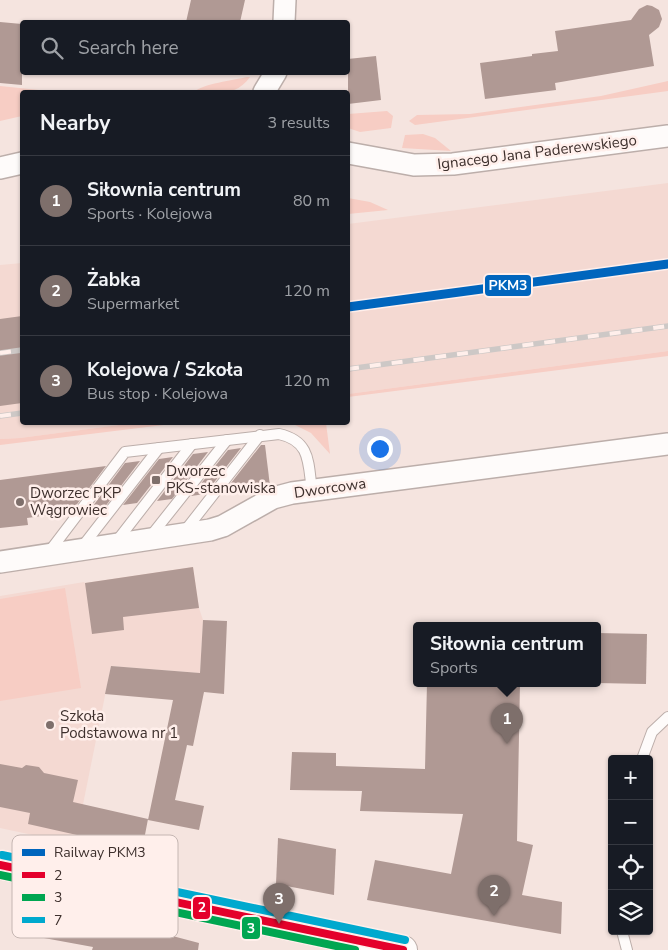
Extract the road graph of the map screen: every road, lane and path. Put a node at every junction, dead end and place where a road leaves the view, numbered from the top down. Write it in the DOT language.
graph roads {
  1 [pos="285,0"];
  2 [pos="284,20"];
  3 [pos="274,75"];
  4 [pos="265,90"];
  5 [pos="668,136"];
  6 [pos="350,153"];
  7 [pos="20,164"];
  8 [pos="0,168"];
  9 [pos="260,435"];
  10 [pos="227,440"];
  11 [pos="192,444"];
  12 [pos="668,444"];
  13 [pos="159,448"];
  14 [pos="312,490"];
  15 [pos="182,535"];
  16 [pos="148,540"];
  17 [pos="114,545"];
  18 [pos="80,550"];
  19 [pos="47,555"];
  20 [pos="0,562"];
  21 [pos="668,717"];
  22 [pos="643,755"];
  23 [pos="178,903"];
  24 [pos="623,935"];
  25 [pos="403,950"];
  26 [pos="627,950"];
  1 -- 2 [label="street"];
  3 -- 4 [label="street"];
  5 -- 6 [label="street, Ignacego Jana Paderewskiego"];
  7 -- 8 [label="street"];
  9 -- 10 [label="lane"];
  9 -- 14 [label="lane"];
  9 -- 15 [label="lane"];
  10 -- 11 [label="lane"];
  10 -- 16 [label="lane"];
  11 -- 13 [label="lane"];
  11 -- 17 [label="lane"];
  12 -- 14 [label="street, Dworcowa"];
  13 -- 18 [label="lane"];
  13 -- 19 [label="lane"];
  14 -- 15 [label="street, Dworcowa"];
  15 -- 16 [label="street, Dworcowa"];
  16 -- 17 [label="street, Dworcowa"];
  17 -- 18 [label="street, Dworcowa"];
  18 -- 19 [label="street, Dworcowa"];
  19 -- 20 [label="street, Dworcowa"];
  21 -- 22 [label="lane"];
  23 -- 25 [label="street"];
  24 -- 26 [label="lane"];
}
